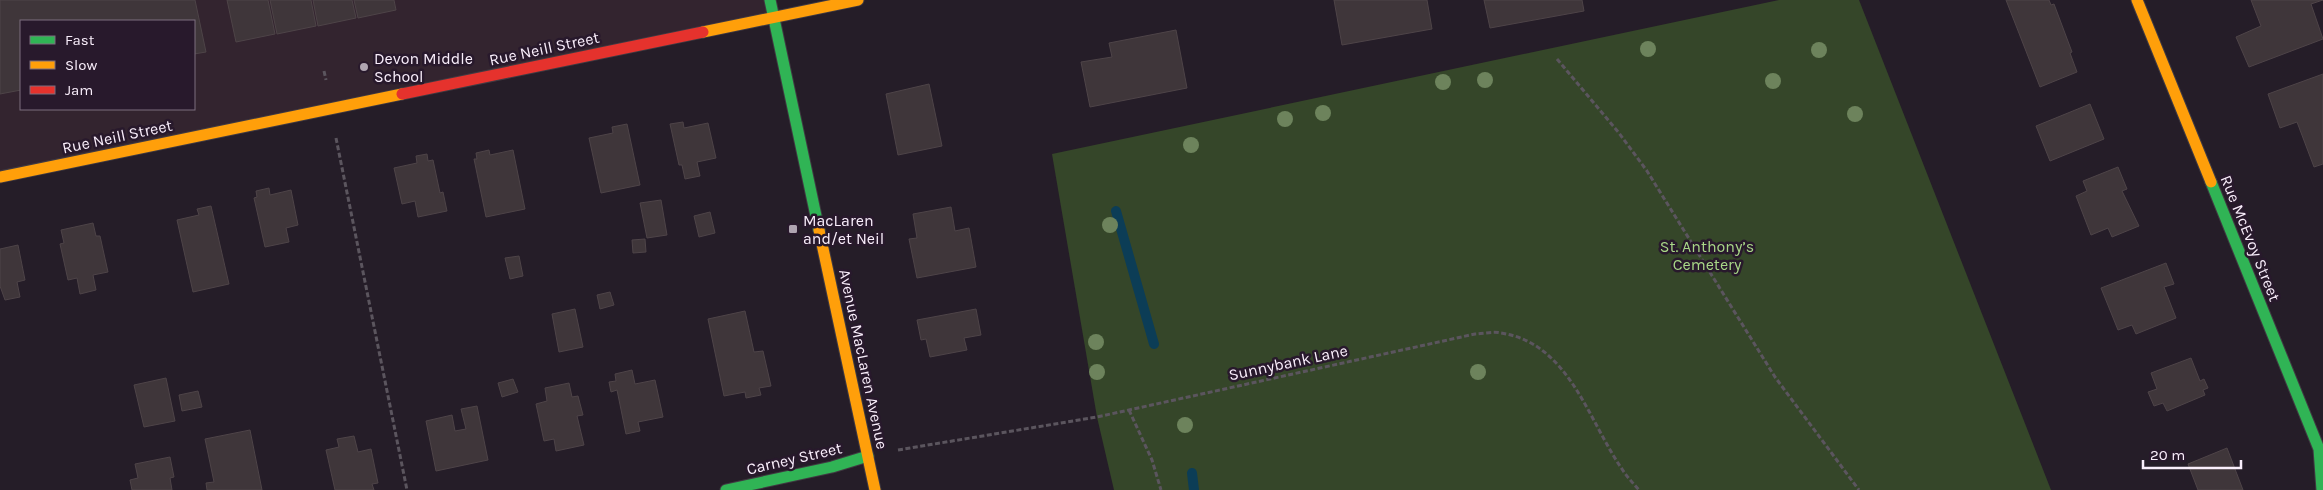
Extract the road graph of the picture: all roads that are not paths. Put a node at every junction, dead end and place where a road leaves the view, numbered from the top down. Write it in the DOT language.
graph roads {
  1 [pos="770,0"];
  2 [pos="858,0"];
  3 [pos="2137,0"];
  4 [pos="774,17"];
  5 [pos="0,177"];
  6 [pos="868,456"];
  7 [pos="726,490"];
  8 [pos="875,490"];
  9 [pos="2322,490"];
  1 -- 4 [label="street, Avenue MacLaren Avenue"];
  2 -- 4 [label="street, Rue Neill Street"];
  3 -- 9 [label="street, Rue McEvoy Street"];
  4 -- 5 [label="street, Rue Neill Street"];
  4 -- 6 [label="street, Avenue MacLaren Avenue"];
  6 -- 7 [label="street, Carney Street"];
  6 -- 8 [label="street, Avenue MacLaren Avenue"];
}
